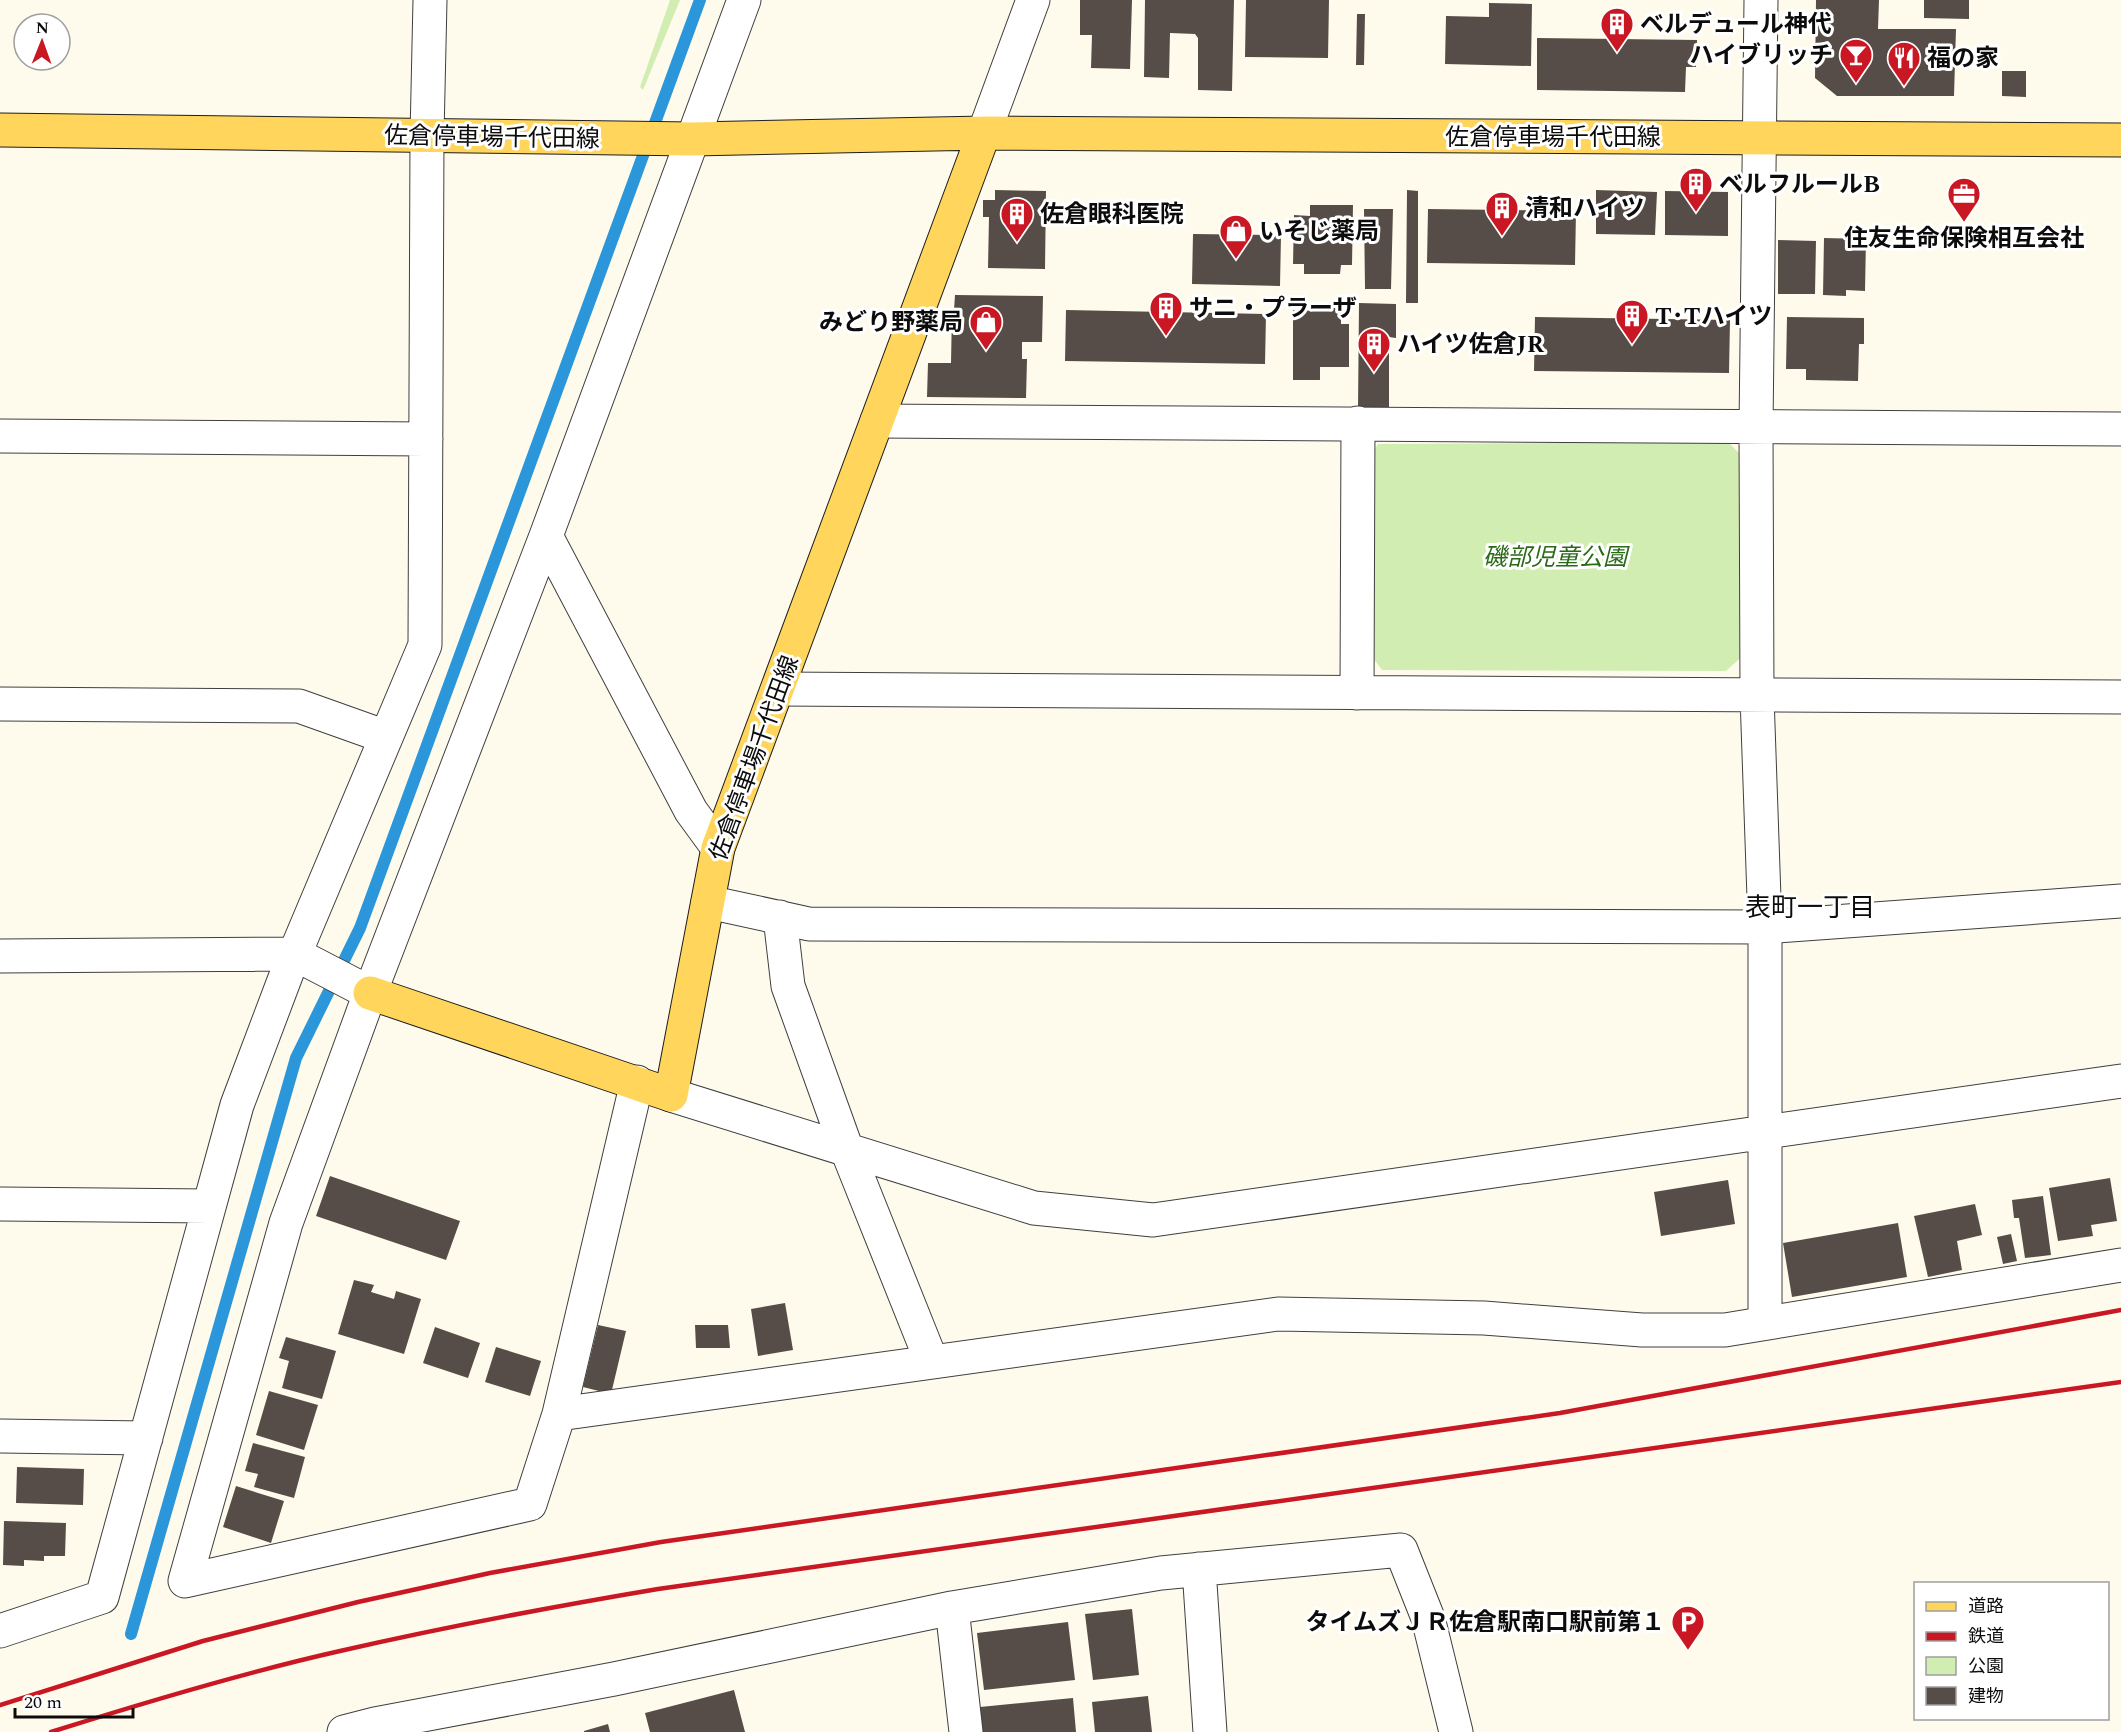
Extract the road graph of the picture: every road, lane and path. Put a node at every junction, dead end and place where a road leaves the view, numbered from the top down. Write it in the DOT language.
graph roads {
  1 [pos="430,0"];
  2 [pos="744,0"];
  3 [pos="1033,0"];
  4 [pos="1761,0"];
  5 [pos="0,130"];
  6 [pos="984,133"];
  7 [pos="427,136"];
  8 [pos="1760,138"];
  9 [pos="693,139"];
  10 [pos="2121,140"];
  11 [pos="877,421"];
  12 [pos="1358,423"];
  13 [pos="1756,428"];
  14 [pos="2121,429"];
  15 [pos="0,436"];
  16 [pos="426,439"];
  17 [pos="546,536"];
  18 [pos="778,689"];
  19 [pos="1357,693"];
  20 [pos="1757,696"];
  21 [pos="2121,698"];
  22 [pos="0,704"];
  23 [pos="386,737"];
  24 [pos="717,848"];
  25 [pos="2121,901"];
  26 [pos="708,902"];
  27 [pos="780,917"];
  28 [pos="1765,927"];
  29 [pos="295,954"];
  30 [pos="0,956"];
  31 [pos="370,993"];
  32 [pos="2121,1081"];
  33 [pos="637,1082"];
  34 [pos="671,1095"];
  35 [pos="1764,1131"];
  36 [pos="847,1150"];
  37 [pos="0,1204"];
  38 [pos="210,1206"];
  39 [pos="2121,1265"];
  40 [pos="1765,1323"];
  41 [pos="931,1360"];
  42 [pos="559,1414"];
  43 [pos="0,1436"];
  44 [pos="146,1438"];
  45 [pos="1199,1569"];
  46 [pos="952,1608"];
  47 [pos="0,1631"];
  48 [pos="471,1719"];
  49 [pos="344,1732"];
  50 [pos="966,1732"];
  51 [pos="1209,1732"];
  52 [pos="1456,1732"];
  1 -- 7 [label="street"];
  2 -- 9 [label="street"];
  3 -- 6 [label="street"];
  4 -- 8 [label="street"];
  5 -- 7 [label="main road, 佐倉停車場千代田線"];
  6 -- 8 [label="main road, 佐倉停車場千代田線"];
  6 -- 9 [label="main road, 佐倉停車場千代田線"];
  6 -- 11 [label="main road, 佐倉停車場千代田線"];
  7 -- 9 [label="main road, 佐倉停車場千代田線"];
  7 -- 16 [label="street"];
  8 -- 10 [label="main road, 佐倉停車場千代田線"];
  8 -- 13 [label="street"];
  9 -- 17 [label="street"];
  11 -- 12 [label="street"];
  11 -- 18 [label="main road, 佐倉停車場千代田線"];
  12 -- 13 [label="street"];
  12 -- 19 [label="street"];
  13 -- 14 [label="street"];
  13 -- 20 [label="street"];
  15 -- 16 [label="street"];
  16 -- 23 [label="street"];
  17 -- 24 [label="street"];
  17 -- 31 [label="street"];
  18 -- 19 [label="street"];
  18 -- 24 [label="main road, 佐倉停車場千代田線"];
  19 -- 20 [label="street"];
  20 -- 21 [label="street"];
  20 -- 28 [label="street"];
  22 -- 23 [label="street"];
  23 -- 29 [label="street"];
  24 -- 26 [label="main road, 佐倉停車場千代田線"];
  25 -- 28 [label="street"];
  26 -- 27 [label="street"];
  26 -- 34 [label="main road, 佐倉停車場千代田線"];
  27 -- 28 [label="street"];
  27 -- 36 [label="street"];
  28 -- 35 [label="street"];
  29 -- 30 [label="street"];
  29 -- 31 [label="street"];
  29 -- 38 [label="street"];
  31 -- 33 [label="main road"];
  31 -- 42 [label="street"];
  32 -- 35 [label="street"];
  33 -- 34 [label="main road"];
  33 -- 42 [label="street"];
  34 -- 36 [label="street"];
  35 -- 36 [label="street"];
  35 -- 40 [label="street"];
  36 -- 41 [label="street"];
  37 -- 38 [label="street"];
  38 -- 44 [label="street"];
  39 -- 40 [label="street"];
  40 -- 41 [label="street"];
  41 -- 42 [label="street"];
  43 -- 44 [label="street"];
  44 -- 47 [label="street"];
  45 -- 46 [label="street"];
  45 -- 51 [label="street"];
  45 -- 52 [label="street"];
  46 -- 48 [label="street"];
  46 -- 50 [label="street"];
  48 -- 49 [label="street"];
}
